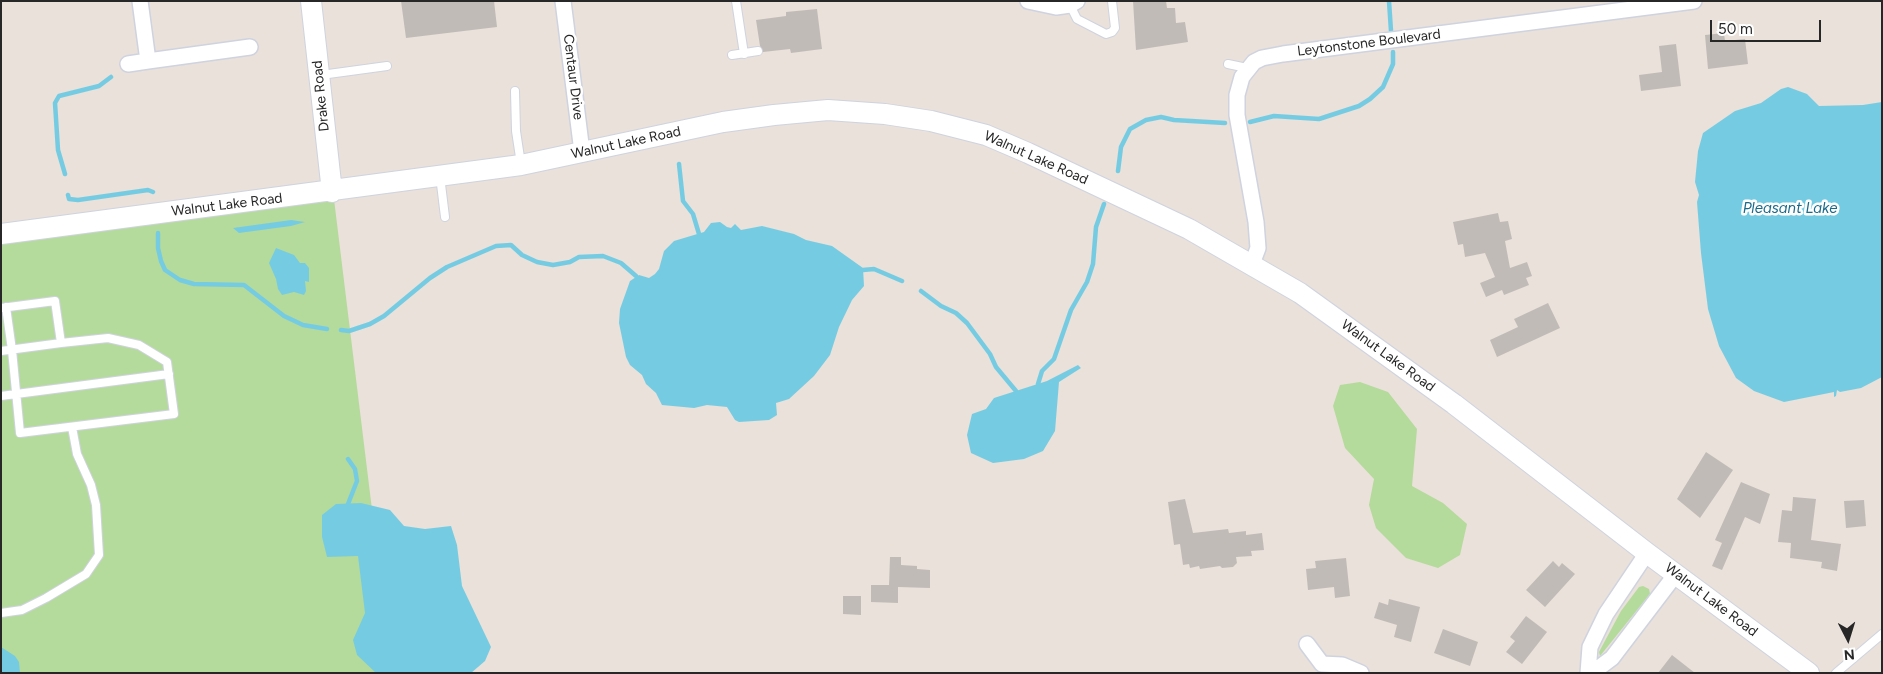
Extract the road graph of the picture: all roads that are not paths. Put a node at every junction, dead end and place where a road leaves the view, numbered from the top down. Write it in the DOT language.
graph roads {
  1 [pos="140,1"];
  2 [pos="311,1"];
  3 [pos="563,1"];
  4 [pos="736,1"];
  5 [pos="1028,1"];
  6 [pos="1112,1"];
  7 [pos="1694,1"];
  8 [pos="1068,5"];
  9 [pos="250,47"];
  10 [pos="758,52"];
  11 [pos="744,54"];
  12 [pos="732,55"];
  13 [pos="148,61"];
  14 [pos="128,64"];
  15 [pos="1228,64"];
  16 [pos="387,66"];
  17 [pos="1247,68"];
  18 [pos="319,75"];
  19 [pos="515,91"];
  20 [pos="582,152"];
  21 [pos="521,166"];
  22 [pos="440,176"];
  23 [pos="332,192"];
  24 [pos="445,217"];
  25 [pos="1,234"];
  26 [pos="1252,264"];
  27 [pos="3,307"];
  28 [pos="61,343"];
  29 [pos="12,350"];
  30 [pos="1,351"];
  31 [pos="169,374"];
  32 [pos="17,394"];
  33 [pos="1,396"];
  34 [pos="72,427"];
  35 [pos="1647,553"];
  36 [pos="1676,574"];
  37 [pos="1,613"];
  38 [pos="1882,634"];
  39 [pos="1307,644"];
  40 [pos="1316,668"];
  41 [pos="1361,673"];
  42 [pos="1588,673"];
  43 [pos="1592,673"];
  44 [pos="1809,673"];
  45 [pos="1836,673"];
  1 -- 13 [label="street"];
  2 -- 18 [label="street, Drake Road"];
  3 -- 20 [label="street, Centaur Drive"];
  4 -- 11 [label="lane"];
  5 -- 8 [label="street"];
  6 -- 8 [label="lane"];
  7 -- 17 [label="street, Leytonstone Boulevard"];
  9 -- 13 [label="street"];
  10 -- 11 [label="lane"];
  11 -- 12 [label="lane"];
  13 -- 14 [label="street"];
  15 -- 17 [label="lane"];
  16 -- 18 [label="lane"];
  17 -- 26 [label="street"];
  18 -- 23 [label="street, Drake Road"];
  19 -- 21 [label="lane"];
  20 -- 21 [label="street, Walnut Lake Road"];
  20 -- 26 [label="street, Walnut Lake Road"];
  21 -- 22 [label="street, Walnut Lake Road"];
  22 -- 23 [label="street, Walnut Lake Road"];
  22 -- 24 [label="lane"];
  23 -- 25 [label="street, Walnut Lake Road"];
  26 -- 35 [label="street, Walnut Lake Road"];
  27 -- 28 [label="lane"];
  27 -- 29 [label="lane"];
  28 -- 29 [label="lane"];
  28 -- 31 [label="lane"];
  29 -- 30 [label="lane"];
  29 -- 32 [label="lane"];
  31 -- 32 [label="lane"];
  31 -- 34 [label="lane"];
  32 -- 33 [label="lane"];
  32 -- 34 [label="lane"];
  34 -- 37 [label="lane"];
  35 -- 36 [label="street, Walnut Lake Road"];
  35 -- 42 [label="street"];
  36 -- 43 [label="street"];
  36 -- 44 [label="street, Walnut Lake Road"];
  38 -- 45 [label="lane"];
  39 -- 40 [label="street"];
  40 -- 41 [label="street"];
}
